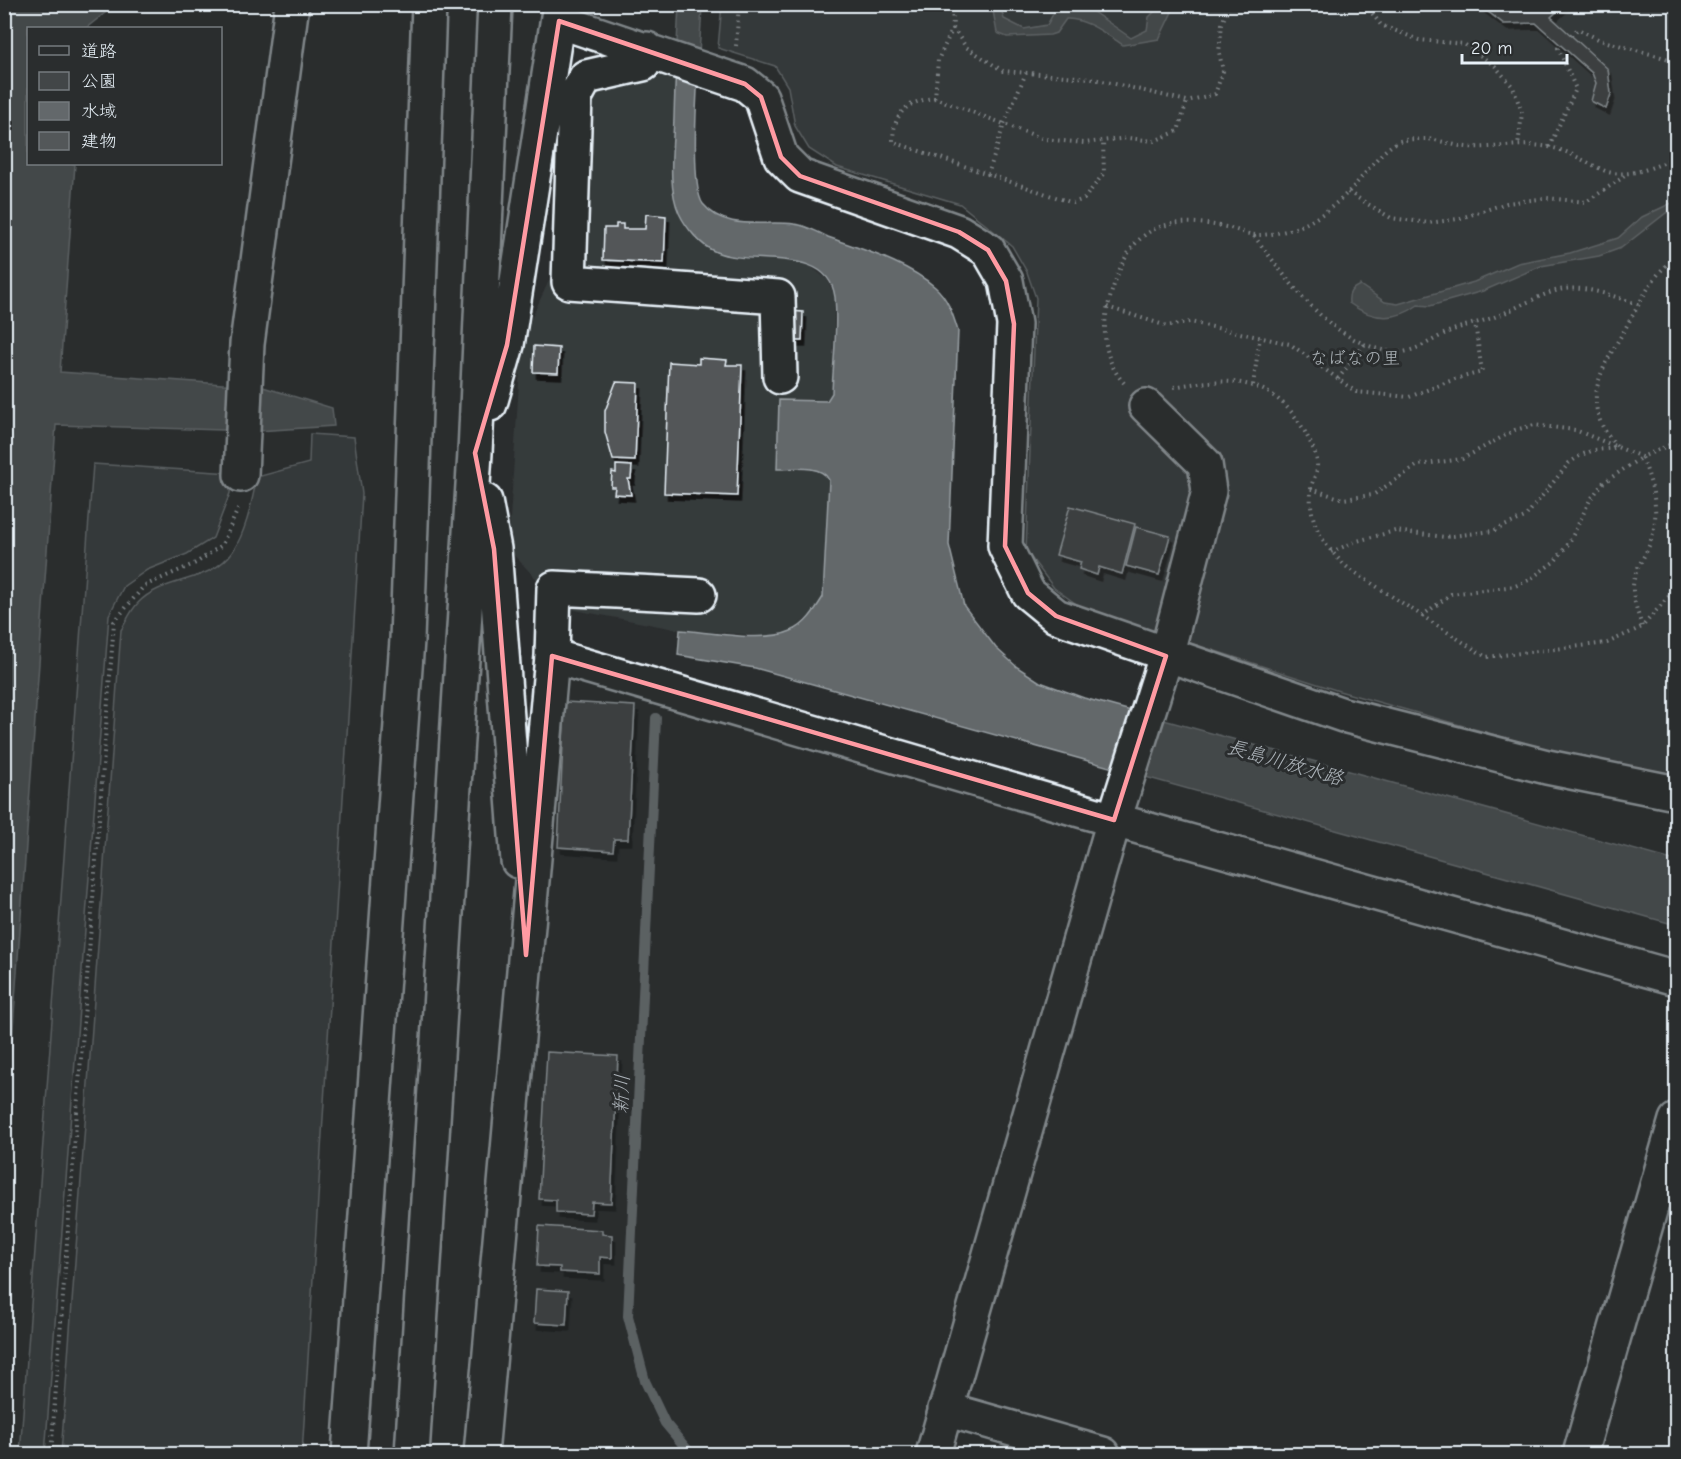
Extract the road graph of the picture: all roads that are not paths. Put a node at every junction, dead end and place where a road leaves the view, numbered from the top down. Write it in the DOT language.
graph roads {
  1 [pos="292,4"];
  2 [pos="429,4"];
  3 [pos="495,4"];
  4 [pos="560,13"];
  5 [pos="652,51"];
  6 [pos="780,378"];
  7 [pos="1146,406"];
  8 [pos="475,453"];
  9 [pos="241,475"];
  10 [pos="699,595"];
  11 [pos="552,656"];
  12 [pos="1166,656"];
  13 [pos="1677,794"];
  14 [pos="1118,807"];
  15 [pos="526,954"];
  16 [pos="1677,978"];
  17 [pos="1677,1120"];
  18 [pos="945,1409"];
  19 [pos="349,1455"];
  20 [pos="412,1455"];
  21 [pos="481,1455"];
  22 [pos="933,1455"];
  23 [pos="1103,1455"];
  24 [pos="1580,1455"];
  1 -- 9 [label="street"];
  2 -- 19 [label="street"];
  3 -- 8 [label="street"];
  4 -- 5 [label="street"];
  4 -- 8 [label="street"];
  5 -- 6 [label="street"];
  5 -- 12 [label="street"];
  7 -- 12 [label="street"];
  8 -- 15 [label="street"];
  8 -- 20 [label="street"];
  10 -- 11 [label="street"];
  11 -- 14 [label="street"];
  11 -- 15 [label="street"];
  12 -- 13 [label="street"];
  12 -- 14 [label="street"];
  14 -- 16 [label="street"];
  14 -- 18 [label="street"];
  15 -- 21 [label="street"];
  17 -- 24 [label="street"];
  18 -- 22 [label="street"];
  18 -- 23 [label="street"];
}
